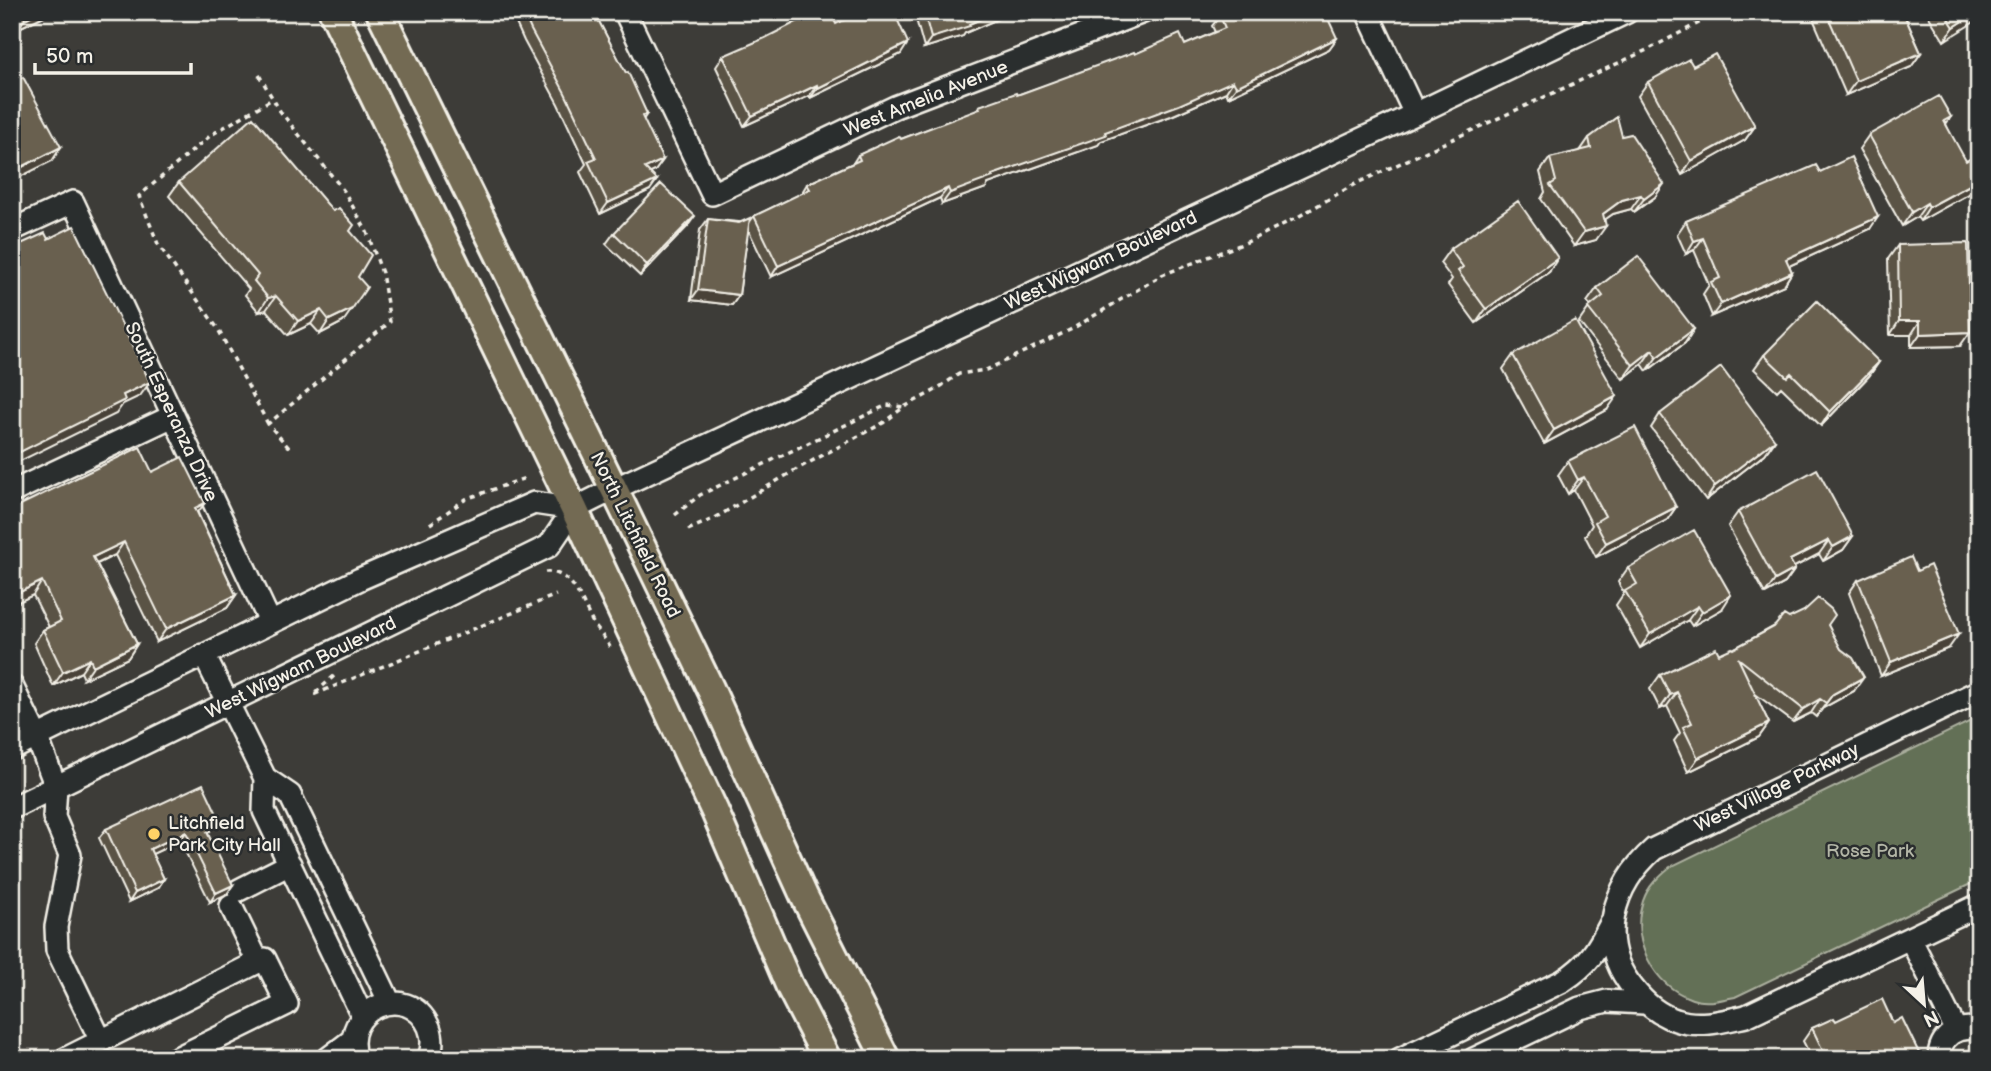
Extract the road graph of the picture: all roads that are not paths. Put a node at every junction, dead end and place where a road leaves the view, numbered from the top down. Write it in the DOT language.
graph roads {
  1 [pos="333,12"];
  2 [pos="380,12"];
  3 [pos="625,12"];
  4 [pos="1143,12"];
  5 [pos="1367,12"];
  6 [pos="1627,12"];
  7 [pos="1415,114"];
  8 [pos="12,230"];
  9 [pos="173,416"];
  10 [pos="614,489"];
  11 [pos="12,492"];
  12 [pos="574,509"];
  13 [pos="270,622"];
  14 [pos="204,655"];
  15 [pos="12,686"];
  16 [pos="1979,691"];
  17 [pos="228,704"];
  18 [pos="37,737"];
  19 [pos="12,749"];
  20 [pos="265,778"];
  21 [pos="56,787"];
  22 [pos="12,808"];
  23 [pos="290,864"];
  24 [pos="1979,905"];
  25 [pos="1612,921"];
  26 [pos="1910,938"];
  27 [pos="258,962"];
  28 [pos="390,1003"];
  29 [pos="1644,1003"];
  30 [pos="362,1015"];
  31 [pos="1460,1030"];
  32 [pos="1956,1030"];
  33 [pos="1979,1030"];
  34 [pos="102,1041"];
  35 [pos="354,1049"];
  36 [pos="65,1059"];
  37 [pos="175,1059"];
  38 [pos="327,1059"];
  39 [pos="428,1059"];
  40 [pos="827,1059"];
  41 [pos="886,1059"];
  42 [pos="1400,1059"];
  43 [pos="1474,1059"];
  44 [pos="1939,1059"];
  1 -- 12 [label="main road"];
  2 -- 10 [label="main road, North Litchfield Road"];
  3 -- 4 [label="street, West Amelia Avenue"];
  5 -- 7 [label="street"];
  6 -- 7 [label="street, West Wigwam Boulevard"];
  7 -- 10 [label="street, West Wigwam Boulevard"];
  8 -- 9 [label="street, South Esperanza Drive"];
  9 -- 11 [label="street"];
  9 -- 13 [label="street, South Esperanza Drive"];
  10 -- 12 [label="street, West Wigwam Boulevard"];
  10 -- 41 [label="main road, North Litchfield Road"];
  12 -- 13 [label="street"];
  12 -- 17 [label="street, West Wigwam Boulevard"];
  12 -- 40 [label="main road"];
  13 -- 14 [label="street"];
  14 -- 17 [label="street"];
  14 -- 18 [label="street"];
  15 -- 18 [label="street"];
  16 -- 25 [label="street, West Village Parkway"];
  17 -- 20 [label="street"];
  17 -- 21 [label="street, West Wigwam Boulevard"];
  18 -- 19 [label="street"];
  18 -- 21 [label="street"];
  20 -- 23 [label="street"];
  20 -- 28 [label="street"];
  21 -- 22 [label="street, West Wigwam Boulevard"];
  21 -- 34 [label="street"];
  23 -- 27 [label="street"];
  23 -- 30 [label="street"];
  24 -- 26 [label="street, West Village Parkway"];
  25 -- 29 [label="street, West Village Parkway"];
  25 -- 31 [label="street, West Village Parkway"];
  26 -- 29 [label="street, West Village Parkway"];
  26 -- 32 [label="street"];
  27 -- 34 [label="street"];
  27 -- 37 [label="street"];
  28 -- 30 [label="street"];
  28 -- 39 [label="street"];
  29 -- 43 [label="street, West Village Parkway"];
  30 -- 35 [label="street"];
  31 -- 42 [label="street, West Village Parkway"];
  31 -- 43 [label="street, West Village Parkway"];
  32 -- 33 [label="street"];
  32 -- 44 [label="street"];
  34 -- 36 [label="street"];
  35 -- 38 [label="street"];
}
